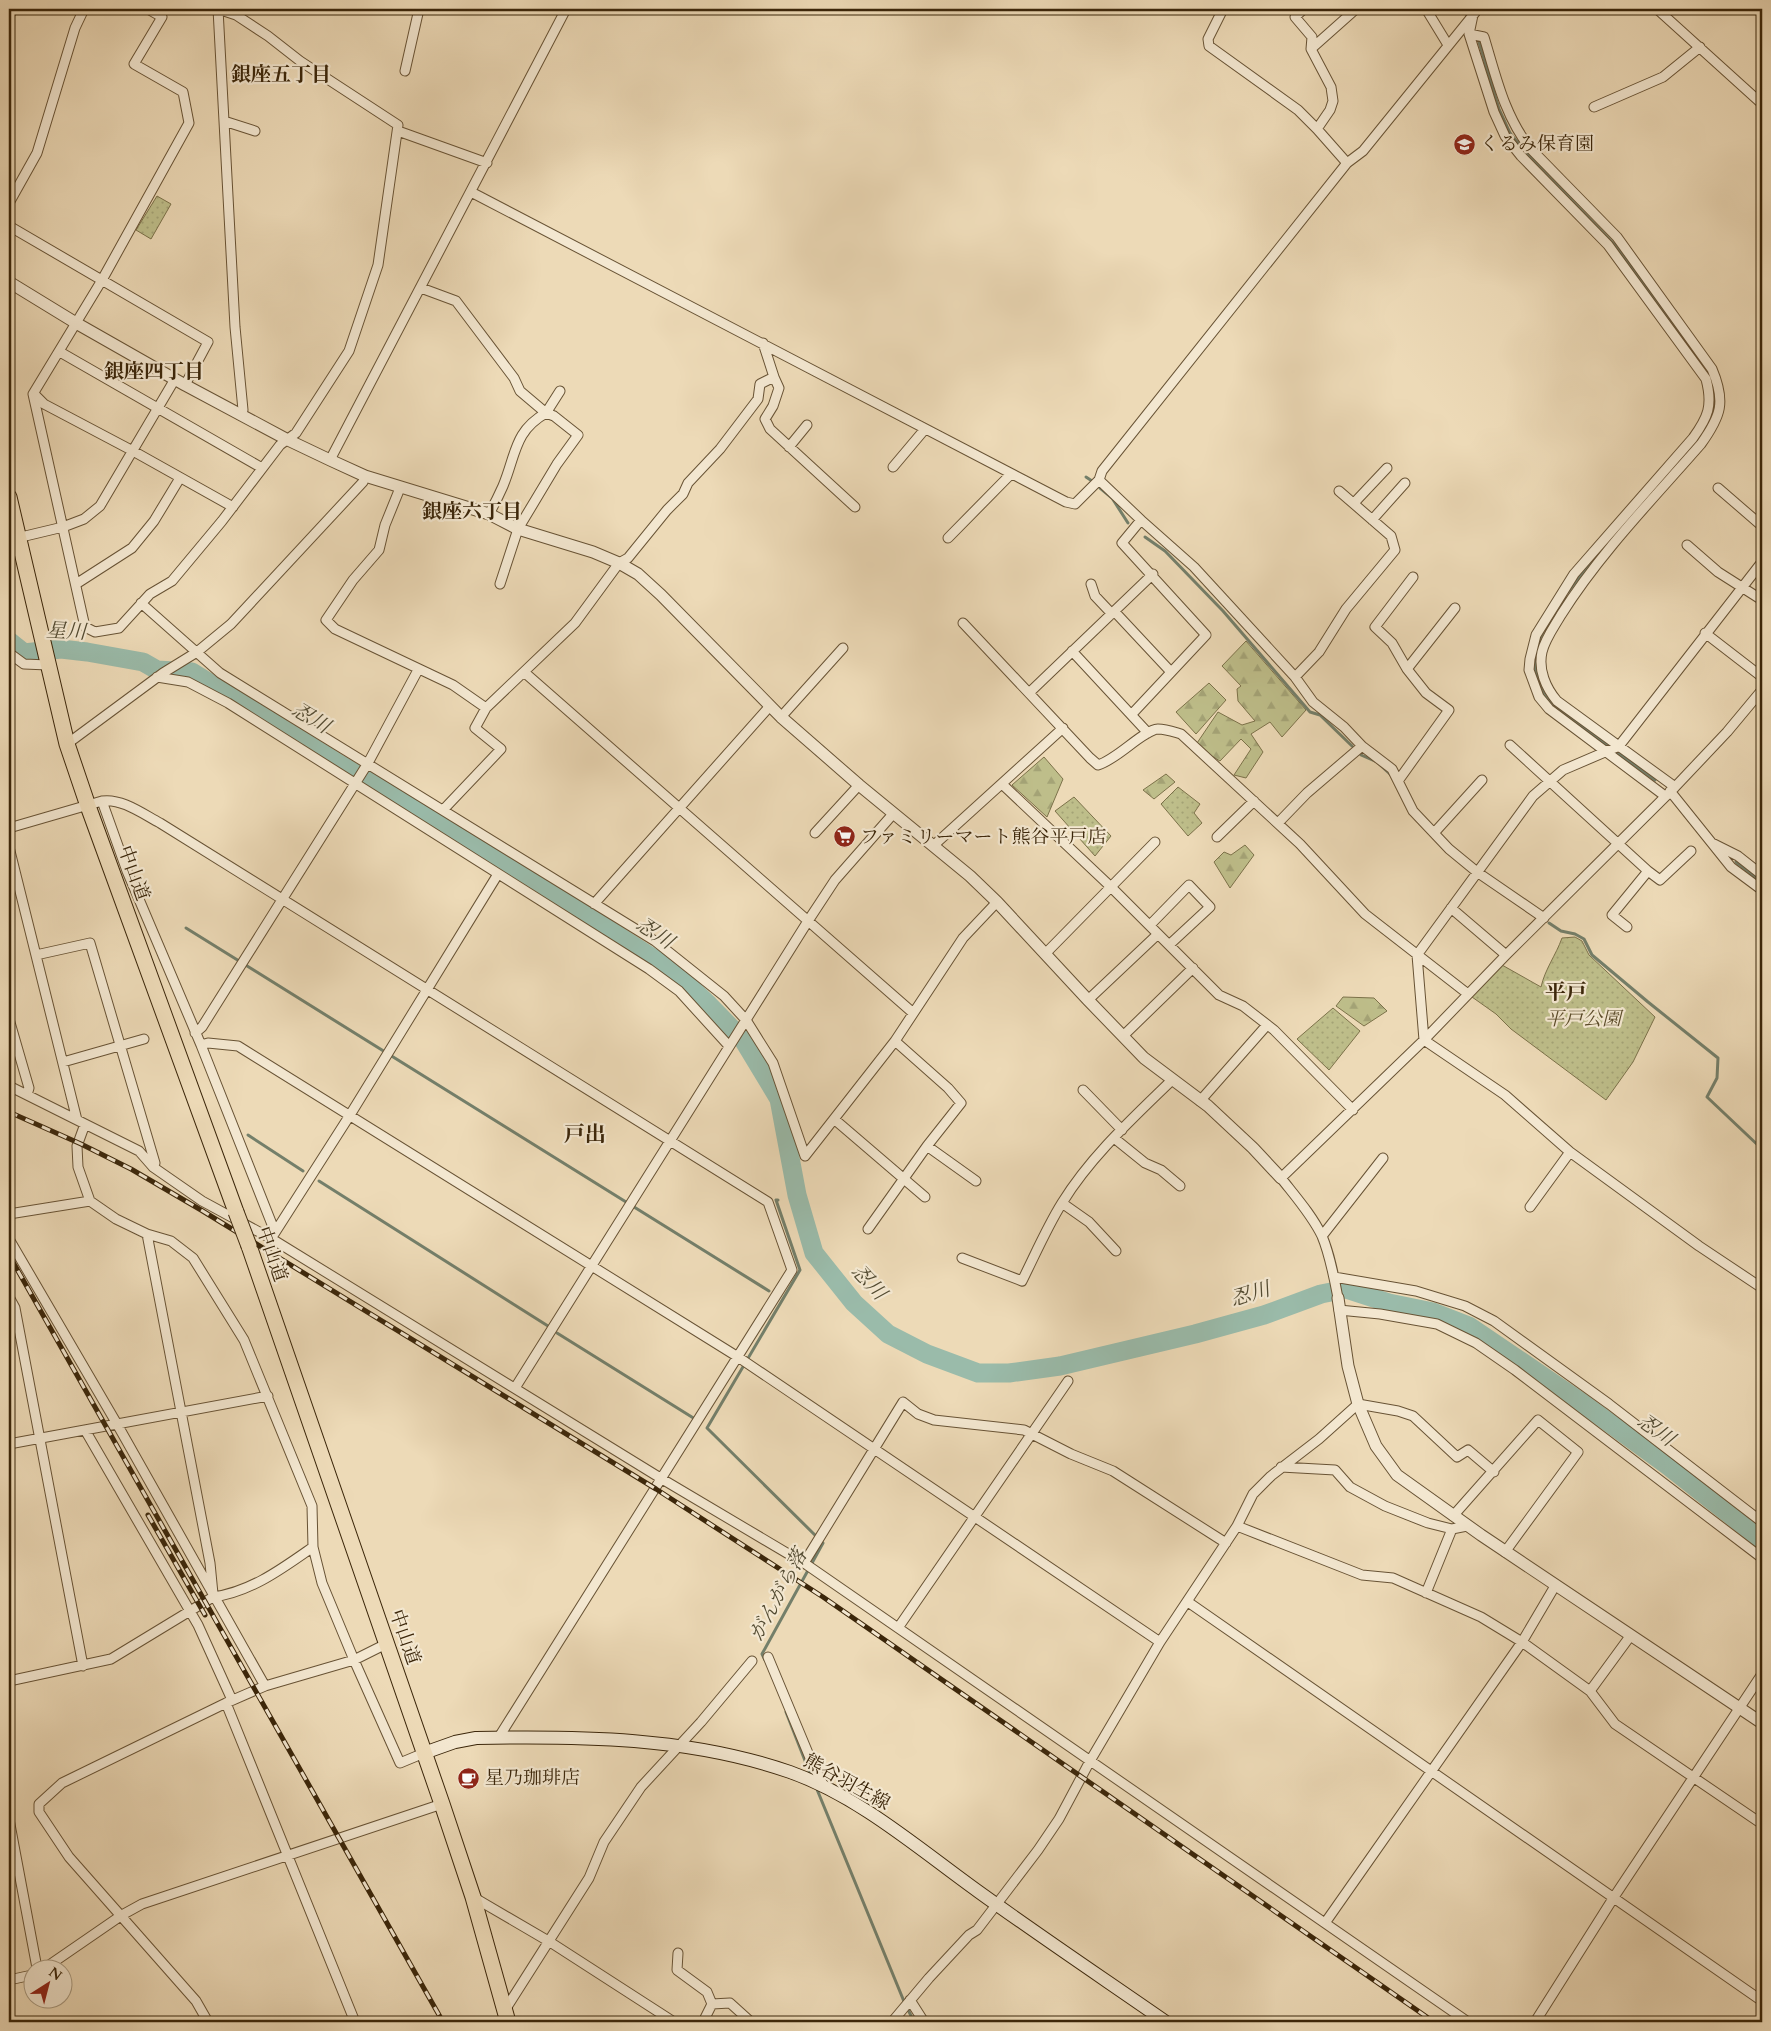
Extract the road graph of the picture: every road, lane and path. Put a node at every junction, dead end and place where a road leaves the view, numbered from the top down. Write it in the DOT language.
graph roads {
  1 [pos="11,9"];
  2 [pos="84,9"];
  3 [pos="148,9"];
  4 [pos="218,9"];
  5 [pos="419,9"];
  6 [pos="566,9"];
  7 [pos="1223,9"];
  8 [pos="1304,9"];
  9 [pos="1356,9"];
  10 [pos="1426,9"];
  11 [pos="1657,9"];
  12 [pos="1476,11"];
  13 [pos="9,14"];
  14 [pos="1469,34"];
  15 [pos="1448,45"];
  16 [pos="1700,47"];
  17 [pos="1311,49"];
  18 [pos="405,71"];
  19 [pos="1762,104"];
  20 [pos="1594,107"];
  21 [pos="224,121"];
  22 [pos="1317,129"];
  23 [pos="255,131"];
  24 [pos="398,131"];
  25 [pos="487,163"];
  26 [pos="1347,163"];
  27 [pos="471,192"];
  28 [pos="9,203"];
  29 [pos="9,226"];
  30 [pos="102,280"];
  31 [pos="9,282"];
  32 [pos="420,288"];
  33 [pos="76,323"];
  34 [pos="762,343"];
  35 [pos="60,352"];
  36 [pos="774,377"];
  37 [pos="180,382"];
  38 [pos="560,391"];
  39 [pos="33,394"];
  40 [pos="158,409"];
  41 [pos="546,413"];
  42 [pos="240,415"];
  43 [pos="807,425"];
  44 [pos="925,429"];
  45 [pos="288,440"];
  46 [pos="789,447"];
  47 [pos="133,451"];
  48 [pos="330,460"];
  49 [pos="893,467"];
  50 [pos="262,468"];
  51 [pos="1387,468"];
  52 [pos="1012,474"];
  53 [pos="365,476"];
  54 [pos="180,478"];
  55 [pos="1099,480"];
  56 [pos="1406,483"];
  57 [pos="400,488"];
  58 [pos="1718,488"];
  59 [pos="1339,491"];
  60 [pos="9,497"];
  61 [pos="1354,503"];
  62 [pos="233,507"];
  63 [pos="855,507"];
  64 [pos="489,514"];
  65 [pos="1141,520"];
  66 [pos="1372,520"];
  67 [pos="1762,526"];
  68 [pos="63,527"];
  69 [pos="518,528"];
  70 [pos="17,538"];
  71 [pos="948,538"];
  72 [pos="1687,545"];
  73 [pos="1762,562"];
  74 [pos="619,563"];
  75 [pos="1152,574"];
  76 [pos="1413,577"];
  77 [pos="76,584"];
  78 [pos="500,584"];
  79 [pos="1091,584"];
  80 [pos="1742,589"];
  81 [pos="1762,600"];
  82 [pos="141,603"];
  83 [pos="1455,608"];
  84 [pos="1113,612"];
  85 [pos="963,623"];
  86 [pos="1705,633"];
  87 [pos="843,648"];
  88 [pos="1072,651"];
  89 [pos="197,652"];
  90 [pos="9,653"];
  91 [pos="49,669"];
  92 [pos="1407,669"];
  93 [pos="418,670"];
  94 [pos="524,672"];
  95 [pos="1171,672"];
  96 [pos="160,675"];
  97 [pos="1295,677"];
  98 [pos="1762,677"];
  99 [pos="1762,690"];
  100 [pos="1030,692"];
  101 [pos="770,706"];
  102 [pos="486,708"];
  103 [pos="1132,714"];
  104 [pos="781,717"];
  105 [pos="1063,728"];
  106 [pos="1148,733"];
  107 [pos="68,744"];
  108 [pos="1510,745"];
  109 [pos="1362,746"];
  110 [pos="1619,746"];
  111 [pos="1604,751"];
  112 [pos="366,765"];
  113 [pos="1482,780"];
  114 [pos="1398,781"];
  115 [pos="1549,782"];
  116 [pos="354,784"];
  117 [pos="1002,784"];
  118 [pos="859,785"];
  119 [pos="1670,791"];
  120 [pos="1254,801"];
  121 [pos="95,804"];
  122 [pos="678,808"];
  123 [pos="444,810"];
  124 [pos="893,814"];
  125 [pos="1278,823"];
  126 [pos="9,828"];
  127 [pos="815,833"];
  128 [pos="1434,833"];
  129 [pos="1217,837"];
  130 [pos="1155,842"];
  131 [pos="1711,842"];
  132 [pos="1618,843"];
  133 [pos="9,846"];
  134 [pos="933,846"];
  135 [pos="1691,851"];
  136 [pos="1648,871"];
  137 [pos="1477,872"];
  138 [pos="498,874"];
  139 [pos="1762,875"];
  140 [pos="1111,887"];
  141 [pos="1762,890"];
  142 [pos="282,900"];
  143 [pos="997,902"];
  144 [pos="594,904"];
  145 [pos="1451,908"];
  146 [pos="1544,918"];
  147 [pos="808,921"];
  148 [pos="1150,925"];
  149 [pos="1627,927"];
  150 [pos="1158,934"];
  151 [pos="1169,944"];
  152 [pos="1045,954"];
  153 [pos="36,955"];
  154 [pos="1417,955"];
  155 [pos="1506,955"];
  156 [pos="1193,968"];
  157 [pos="427,990"];
  158 [pos="1468,994"];
  159 [pos="1088,1000"];
  160 [pos="912,1012"];
  161 [pos="9,1019"];
  162 [pos="744,1022"];
  163 [pos="1267,1025"];
  164 [pos="195,1033"];
  165 [pos="1123,1036"];
  166 [pos="144,1039"];
  167 [pos="1424,1040"];
  168 [pos="894,1041"];
  169 [pos="730,1044"];
  170 [pos="201,1045"];
  171 [pos="119,1046"];
  172 [pos="62,1062"];
  173 [pos="1172,1080"];
  174 [pos="9,1086"];
  175 [pos="1083,1090"];
  176 [pos="27,1095"];
  177 [pos="1200,1101"];
  178 [pos="1353,1110"];
  179 [pos="350,1115"];
  180 [pos="834,1119"];
  181 [pos="81,1122"];
  182 [pos="1122,1130"];
  183 [pos="1114,1138"];
  184 [pos="670,1142"];
  185 [pos="927,1146"];
  186 [pos="1570,1152"];
  187 [pos="1383,1158"];
  188 [pos="152,1167"];
  189 [pos="904,1178"];
  190 [pos="1281,1178"];
  191 [pos="976,1181"];
  192 [pos="1180,1186"];
  193 [pos="925,1197"];
  194 [pos="90,1201"];
  195 [pos="1062,1204"];
  196 [pos="1530,1207"];
  197 [pos="9,1214"];
  198 [pos="868,1228"];
  199 [pos="147,1234"];
  200 [pos="274,1236"];
  201 [pos="1322,1236"];
  202 [pos="9,1239"];
  203 [pos="1116,1251"];
  204 [pos="962,1258"];
  205 [pos="592,1266"];
  206 [pos="1334,1280"];
  207 [pos="1762,1288"];
  208 [pos="9,1297"];
  209 [pos="1338,1298"];
  210 [pos="1339,1310"];
  211 [pos="739,1358"];
  212 [pos="1068,1381"];
  213 [pos="515,1388"];
  214 [pos="268,1396"];
  215 [pos="1358,1404"];
  216 [pos="181,1412"];
  217 [pos="117,1424"];
  218 [pos="86,1430"];
  219 [pos="1031,1434"];
  220 [pos="40,1439"];
  221 [pos="9,1444"];
  222 [pos="873,1449"];
  223 [pos="1282,1467"];
  224 [pos="1494,1472"];
  225 [pos="662,1479"];
  226 [pos="1453,1516"];
  227 [pos="974,1518"];
  228 [pos="1762,1522"];
  229 [pos="1237,1526"];
  230 [pos="1467,1526"];
  231 [pos="1452,1529"];
  232 [pos="1226,1543"];
  233 [pos="313,1547"];
  234 [pos="1505,1552"];
  235 [pos="1762,1558"];
  236 [pos="808,1566"];
  237 [pos="1555,1586"];
  238 [pos="1426,1593"];
  239 [pos="213,1597"];
  240 [pos="1188,1602"];
  241 [pos="190,1612"];
  242 [pos="898,1628"];
  243 [pos="1631,1635"];
  244 [pos="1160,1642"];
  245 [pos="1522,1642"];
  246 [pos="386,1644"];
  247 [pos="768,1657"];
  248 [pos="354,1660"];
  249 [pos="752,1662"];
  250 [pos="83,1666"];
  251 [pos="1762,1674"];
  252 [pos="9,1681"];
  253 [pos="265,1686"];
  254 [pos="1590,1691"];
  255 [pos="229,1702"];
  256 [pos="1740,1708"];
  257 [pos="1762,1723"];
  258 [pos="499,1737"];
  259 [pos="680,1746"];
  260 [pos="424,1753"];
  261 [pos="1090,1761"];
  262 [pos="1430,1770"];
  263 [pos="1695,1777"];
  264 [pos="824,1787"];
  265 [pos="442,1804"];
  266 [pos="9,1819"];
  267 [pos="1762,1824"];
  268 [pos="288,1856"];
  269 [pos="473,1897"];
  270 [pos="1614,1898"];
  271 [pos="996,1904"];
  272 [pos="122,1915"];
  273 [pos="1325,1923"];
  274 [pos="550,1942"];
  275 [pos="678,1953"];
  276 [pos="35,1958"];
  277 [pos="60,1958"];
  278 [pos="22,1977"];
  279 [pos="9,1980"];
  280 [pos="910,2000"];
  281 [pos="1762,2000"];
  282 [pos="712,2004"];
  283 [pos="506,2016"];
  284 [pos="898,2017"];
  285 [pos="208,2022"];
  286 [pos="355,2022"];
  287 [pos="674,2022"];
  288 [pos="703,2022"];
  289 [pos="751,2022"];
  290 [pos="924,2022"];
  291 [pos="1166,2022"];
  292 [pos="1468,2022"];
  293 [pos="1535,2022"];
  1 -- 13 [label="street"];
  2 -- 28 [label="street"];
  3 -- 30 [label="street"];
  4 -- 21 [label="street"];
  4 -- 24 [label="street"];
  5 -- 18 [label="street"];
  6 -- 25 [label="street"];
  7 -- 22 [label="street"];
  8 -- 17 [label="street"];
  9 -- 17 [label="street"];
  10 -- 15 [label="street"];
  11 -- 16 [label="street"];
  12 -- 14 [label="street"];
  12 -- 15 [label="street"];
  14 -- 110 [label="street"];
  14 -- 111 [label="street"];
  15 -- 26 [label="street"];
  16 -- 19 [label="street"];
  16 -- 20 [label="street"];
  17 -- 22 [label="street"];
  21 -- 23 [label="street"];
  21 -- 42 [label="street"];
  22 -- 26 [label="street"];
  24 -- 25 [label="street"];
  24 -- 45 [label="street"];
  25 -- 27 [label="street"];
  26 -- 55 [label="street"];
  27 -- 32 [label="street"];
  27 -- 34 [label="street"];
  29 -- 30 [label="street"];
  30 -- 33 [label="street"];
  30 -- 37 [label="street"];
  31 -- 33 [label="street"];
  32 -- 41 [label="street"];
  32 -- 48 [label="street"];
  33 -- 35 [label="street"];
  33 -- 37 [label="street"];
  34 -- 36 [label="street"];
  34 -- 44 [label="street"];
  35 -- 39 [label="street"];
  35 -- 40 [label="street"];
  36 -- 46 [label="street"];
  36 -- 74 [label="street"];
  37 -- 40 [label="street"];
  37 -- 42 [label="street"];
  38 -- 41 [label="street"];
  39 -- 47 [label="street"];
  39 -- 68 [label="street"];
  40 -- 47 [label="street"];
  40 -- 50 [label="street"];
  41 -- 64 [label="street"];
  41 -- 69 [label="street"];
  42 -- 45 [label="street"];
  43 -- 46 [label="street"];
  44 -- 49 [label="street"];
  44 -- 52 [label="street"];
  45 -- 48 [label="street"];
  45 -- 50 [label="street"];
  46 -- 63 [label="street"];
  47 -- 54 [label="street"];
  47 -- 68 [label="street"];
  48 -- 53 [label="street"];
  50 -- 62 [label="street"];
  51 -- 61 [label="street"];
  52 -- 55 [label="street"];
  52 -- 71 [label="street"];
  53 -- 57 [label="street"];
  53 -- 89 [label="street"];
  54 -- 62 [label="street"];
  54 -- 77 [label="street"];
  55 -- 65 [label="street"];
  56 -- 66 [label="street"];
  57 -- 64 [label="street"];
  57 -- 93 [label="street"];
  58 -- 67 [label="street"];
  59 -- 61 [label="street"];
  60 -- 70 [label="highway, 中山道"];
  61 -- 66 [label="street"];
  62 -- 82 [label="street"];
  64 -- 69 [label="street"];
  65 -- 75 [label="street"];
  65 -- 97 [label="street"];
  66 -- 97 [label="street"];
  68 -- 70 [label="street"];
  68 -- 77 [label="street"];
  69 -- 74 [label="street"];
  69 -- 78 [label="street"];
  70 -- 91 [label="highway, 中山道"];
  72 -- 80 [label="street"];
  73 -- 80 [label="street"];
  74 -- 94 [label="street"];
  74 -- 101 [label="street"];
  75 -- 84 [label="street"];
  75 -- 95 [label="street"];
  76 -- 92 [label="street"];
  77 -- 82 [label="street"];
  79 -- 84 [label="street"];
  80 -- 81 [label="street"];
  80 -- 86 [label="street"];
  82 -- 89 [label="street"];
  83 -- 92 [label="street"];
  84 -- 88 [label="street"];
  84 -- 95 [label="street"];
  85 -- 100 [label="street"];
  86 -- 98 [label="street"];
  86 -- 110 [label="street"];
  87 -- 104 [label="street"];
  88 -- 100 [label="street"];
  88 -- 103 [label="street"];
  89 -- 96 [label="street"];
  89 -- 112 [label="street"];
  90 -- 91 [label="street"];
  91 -- 107 [label="highway, 中山道"];
  92 -- 114 [label="street"];
  93 -- 102 [label="street"];
  93 -- 112 [label="street"];
  94 -- 102 [label="street"];
  94 -- 122 [label="street"];
  95 -- 103 [label="street"];
  96 -- 107 [label="street"];
  96 -- 116 [label="street"];
  97 -- 109 [label="street"];
  99 -- 119 [label="street"];
  100 -- 105 [label="street"];
  101 -- 104 [label="street"];
  101 -- 122 [label="street"];
  102 -- 123 [label="street"];
  103 -- 106 [label="street"];
  104 -- 118 [label="street"];
  105 -- 106 [label="street"];
  105 -- 117 [label="street"];
  106 -- 120 [label="street"];
  107 -- 121 [label="highway, 中山道"];
  108 -- 115 [label="street"];
  109 -- 114 [label="street"];
  109 -- 125 [label="street"];
  110 -- 111 [label="street"];
  110 -- 119 [label="street"];
  111 -- 115 [label="street"];
  111 -- 119 [label="street"];
  112 -- 116 [label="street"];
  112 -- 123 [label="street"];
  113 -- 128 [label="street"];
  114 -- 128 [label="street"];
  115 -- 132 [label="street"];
  115 -- 137 [label="street"];
  116 -- 138 [label="street"];
  116 -- 142 [label="street"];
  117 -- 134 [label="street"];
  117 -- 140 [label="street"];
  118 -- 124 [label="street"];
  118 -- 127 [label="street"];
  119 -- 131 [label="street"];
  119 -- 132 [label="street"];
  120 -- 125 [label="street"];
  120 -- 129 [label="street"];
  121 -- 126 [label="street"];
  121 -- 142 [label="street"];
  121 -- 164 [label="street"];
  121 -- 246 [label="highway, 中山道, bridge"];
  122 -- 144 [label="street"];
  122 -- 147 [label="street"];
  123 -- 144 [label="street"];
  124 -- 134 [label="street"];
  124 -- 147 [label="street"];
  125 -- 154 [label="street"];
  128 -- 137 [label="street"];
  130 -- 140 [label="street"];
  131 -- 139 [label="street"];
  131 -- 141 [label="street"];
  132 -- 136 [label="street"];
  132 -- 146 [label="street"];
  133 -- 153 [label="street"];
  134 -- 143 [label="street"];
  135 -- 136 [label="street"];
  136 -- 149 [label="street"];
  137 -- 145 [label="street"];
  137 -- 146 [label="street"];
  138 -- 157 [label="street"];
  138 -- 169 [label="street"];
  140 -- 148 [label="street"];
  140 -- 152 [label="street"];
  142 -- 157 [label="street"];
  142 -- 164 [label="street"];
  143 -- 152 [label="street"];
  143 -- 160 [label="street"];
  144 -- 162 [label="street"];
  145 -- 154 [label="street"];
  145 -- 155 [label="street"];
  146 -- 155 [label="street"];
  147 -- 160 [label="street"];
  147 -- 162 [label="street"];
  148 -- 150 [label="street"];
  148 -- 151 [label="street"];
  150 -- 151 [label="street"];
  150 -- 159 [label="street"];
  151 -- 156 [label="street"];
  152 -- 159 [label="street"];
  153 -- 171 [label="street"];
  153 -- 172 [label="street"];
  154 -- 158 [label="street"];
  154 -- 167 [label="street"];
  155 -- 158 [label="street"];
  156 -- 163 [label="street"];
  156 -- 165 [label="street"];
  157 -- 179 [label="street"];
  157 -- 184 [label="street"];
  158 -- 167 [label="street"];
  159 -- 165 [label="street"];
  160 -- 168 [label="street"];
  161 -- 176 [label="street"];
  162 -- 169 [label="street"];
  162 -- 180 [label="street"];
  163 -- 177 [label="street"];
  163 -- 178 [label="street"];
  164 -- 170 [label="street"];
  165 -- 173 [label="street"];
  166 -- 171 [label="street"];
  167 -- 178 [label="street"];
  167 -- 186 [label="street"];
  168 -- 180 [label="street"];
  168 -- 185 [label="street"];
  169 -- 184 [label="street"];
  170 -- 179 [label="street"];
  170 -- 200 [label="street"];
  171 -- 172 [label="street"];
  171 -- 188 [label="street"];
  172 -- 181 [label="street"];
  173 -- 177 [label="street"];
  173 -- 182 [label="street"];
  174 -- 176 [label="street"];
  175 -- 182 [label="street"];
  176 -- 181 [label="street"];
  177 -- 190 [label="street"];
  178 -- 190 [label="street"];
  179 -- 200 [label="street"];
  179 -- 205 [label="street"];
  180 -- 189 [label="street"];
  181 -- 188 [label="street"];
  181 -- 194 [label="street"];
  182 -- 183 [label="street"];
  183 -- 192 [label="street"];
  183 -- 195 [label="street"];
  184 -- 205 [label="street"];
  184 -- 211 [label="street"];
  185 -- 189 [label="street"];
  185 -- 191 [label="street"];
  186 -- 196 [label="street"];
  186 -- 207 [label="street"];
  187 -- 201 [label="street"];
  188 -- 200 [label="street"];
  189 -- 193 [label="street"];
  189 -- 198 [label="street"];
  190 -- 201 [label="street"];
  194 -- 197 [label="street"];
  194 -- 199 [label="street"];
  195 -- 203 [label="street"];
  195 -- 204 [label="street"];
  199 -- 214 [label="street"];
  199 -- 216 [label="street"];
  200 -- 213 [label="street"];
  201 -- 206 [label="street"];
  202 -- 217 [label="street"];
  205 -- 211 [label="street"];
  205 -- 213 [label="street"];
  206 -- 209 [label="street"];
  206 -- 228 [label="street"];
  208 -- 220 [label="street"];
  209 -- 210 [label="street"];
  210 -- 215 [label="street"];
  210 -- 235 [label="street"];
  211 -- 222 [label="street"];
  211 -- 225 [label="street"];
  212 -- 219 [label="street"];
  213 -- 225 [label="street"];
  214 -- 216 [label="street"];
  214 -- 233 [label="street"];
  215 -- 223 [label="street"];
  215 -- 224 [label="street"];
  215 -- 226 [label="street"];
  216 -- 217 [label="street"];
  216 -- 239 [label="street"];
  217 -- 218 [label="street"];
  217 -- 239 [label="street"];
  218 -- 220 [label="street"];
  218 -- 241 [label="street"];
  219 -- 222 [label="street"];
  219 -- 227 [label="street"];
  219 -- 232 [label="street"];
  220 -- 221 [label="street"];
  220 -- 250 [label="street"];
  222 -- 227 [label="street"];
  222 -- 236 [label="street"];
  223 -- 229 [label="street"];
  223 -- 231 [label="street"];
  224 -- 226 [label="street"];
  224 -- 234 [label="street"];
  225 -- 236 [label="street"];
  225 -- 258 [label="street"];
  226 -- 230 [label="street"];
  227 -- 242 [label="street"];
  227 -- 244 [label="street"];
  229 -- 232 [label="street"];
  229 -- 238 [label="street"];
  230 -- 231 [label="street"];
  230 -- 234 [label="street"];
  231 -- 238 [label="street"];
  232 -- 240 [label="street"];
  233 -- 239 [label="street"];
  233 -- 248 [label="street"];
  234 -- 237 [label="street"];
  236 -- 242 [label="street"];
  237 -- 243 [label="street"];
  237 -- 245 [label="street"];
  238 -- 245 [label="street"];
  239 -- 241 [label="street"];
  239 -- 253 [label="street"];
  240 -- 244 [label="street"];
  240 -- 262 [label="street"];
  241 -- 250 [label="street"];
  241 -- 255 [label="street"];
  242 -- 261 [label="street"];
  243 -- 254 [label="street"];
  243 -- 256 [label="street"];
  244 -- 261 [label="street"];
  245 -- 254 [label="street"];
  245 -- 262 [label="street"];
  246 -- 248 [label="street"];
  246 -- 260 [label="highway, 中山道"];
  247 -- 264 [label="street"];
  248 -- 253 [label="street"];
  248 -- 260 [label="street"];
  249 -- 259 [label="street"];
  250 -- 252 [label="street"];
  251 -- 256 [label="street"];
  253 -- 255 [label="street"];
  254 -- 263 [label="street"];
  255 -- 268 [label="street"];
  255 -- 272 [label="street"];
  256 -- 257 [label="street"];
  256 -- 263 [label="street"];
  258 -- 259 [label="main road, 熊谷羽生線"];
  258 -- 260 [label="main road, 熊谷羽生線"];
  259 -- 264 [label="main road, 熊谷羽生線"];
  259 -- 274 [label="street"];
  260 -- 265 [label="highway, 中山道"];
  261 -- 271 [label="street"];
  261 -- 273 [label="street"];
  262 -- 270 [label="street"];
  262 -- 273 [label="street"];
  263 -- 267 [label="street"];
  263 -- 270 [label="street"];
  264 -- 271 [label="main road, 熊谷羽生線"];
  265 -- 268 [label="street"];
  265 -- 269 [label="highway, 中山道"];
  266 -- 276 [label="street"];
  268 -- 272 [label="street"];
  268 -- 286 [label="street"];
  269 -- 274 [label="street"];
  269 -- 283 [label="highway, 中山道"];
  270 -- 281 [label="street"];
  270 -- 293 [label="street"];
  271 -- 280 [label="street"];
  271 -- 291 [label="main road, 熊谷羽生線"];
  272 -- 277 [label="street"];
  272 -- 285 [label="street"];
  273 -- 292 [label="street"];
  274 -- 283 [label="street"];
  274 -- 287 [label="street"];
  275 -- 282 [label="street"];
  278 -- 279 [label="street"];
  280 -- 284 [label="street"];
  280 -- 290 [label="street"];
  282 -- 288 [label="street"];
  282 -- 289 [label="street"];
}
